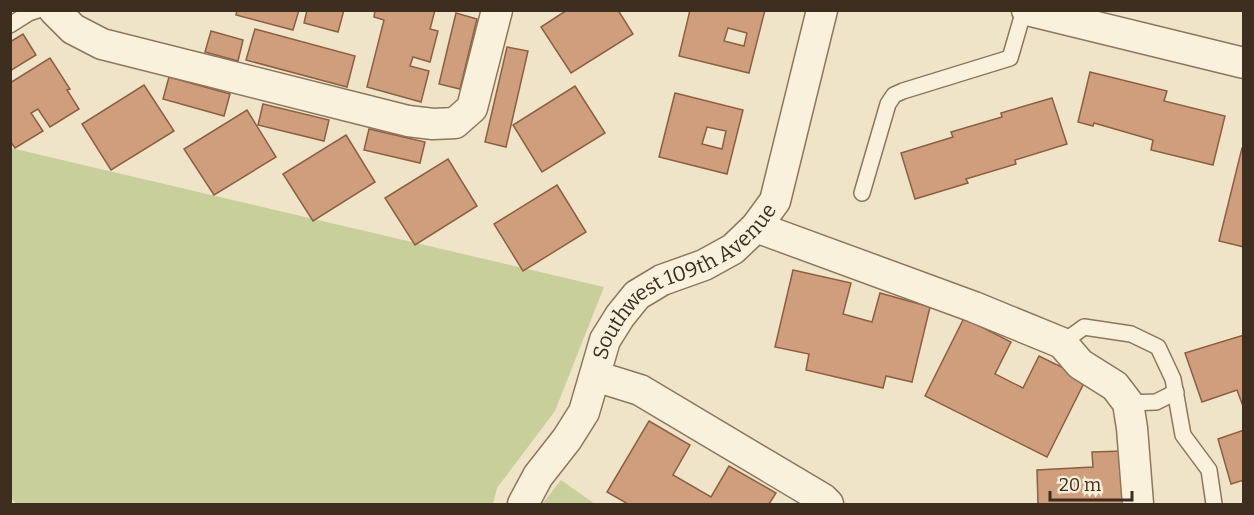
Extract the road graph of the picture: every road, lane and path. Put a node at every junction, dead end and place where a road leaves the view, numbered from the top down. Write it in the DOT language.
graph roads {
  1 [pos="38,10"];
  2 [pos="54,10"];
  3 [pos="497,10"];
  4 [pos="822,10"];
  5 [pos="1026,10"];
  6 [pos="10,25"];
  7 [pos="1244,63"];
  8 [pos="862,193"];
  9 [pos="756,227"];
  10 [pos="1062,343"];
  11 [pos="595,376"];
  12 [pos="1176,392"];
  13 [pos="1128,403"];
  14 [pos="523,504"];
  15 [pos="828,504"];
  16 [pos="1138,504"];
  17 [pos="1214,504"];
  1 -- 6 [label="lane"];
  2 -- 3 [label="street"];
  4 -- 9 [label="street, Southwest 109th Avenue"];
  5 -- 7 [label="street"];
  5 -- 8 [label="lane"];
  9 -- 10 [label="street"];
  9 -- 11 [label="street, Southwest 109th Avenue"];
  10 -- 12 [label="lane"];
  10 -- 13 [label="street"];
  11 -- 14 [label="street, Southwest 109th Avenue"];
  11 -- 15 [label="street"];
  12 -- 13 [label="lane"];
  12 -- 17 [label="lane"];
  13 -- 16 [label="street"];
}
